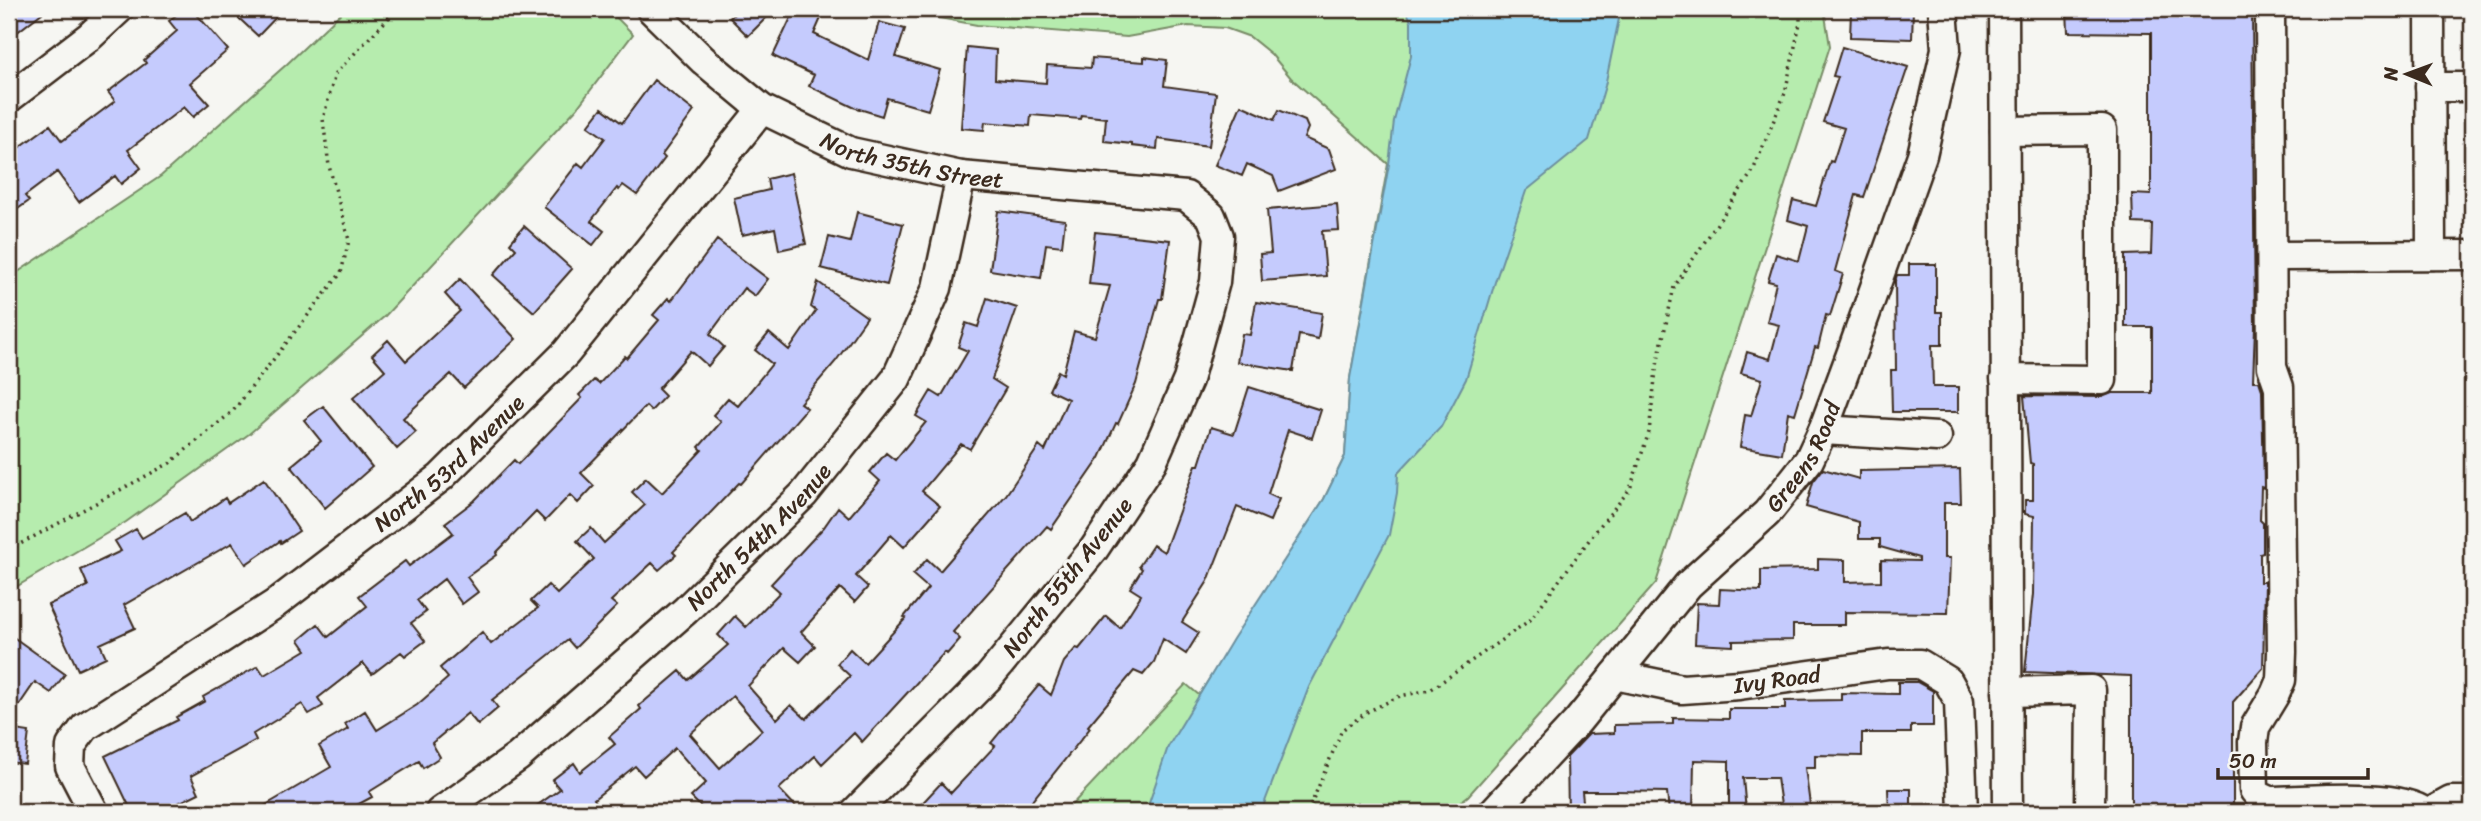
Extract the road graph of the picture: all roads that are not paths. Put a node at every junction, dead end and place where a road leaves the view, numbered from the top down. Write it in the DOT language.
graph roads {
  1 [pos="119,9"];
  2 [pos="651,9"];
  3 [pos="1943,9"];
  4 [pos="2004,9"];
  5 [pos="2270,9"];
  6 [pos="2430,9"];
  7 [pos="2430,87"];
  8 [pos="2472,87"];
  9 [pos="9,98"];
  10 [pos="762,109"];
  11 [pos="2005,131"];
  12 [pos="961,176"];
  13 [pos="1211,216"];
  14 [pos="2431,255"];
  15 [pos="2472,255"];
  16 [pos="2272,256"];
  17 [pos="2005,379"];
  18 [pos="1823,430"];
  19 [pos="1937,438"];
  20 [pos="1615,675"];
  21 [pos="2007,692"];
  22 [pos="2472,801"];
  23 [pos="94,812"];
  24 [pos="440,812"];
  25 [pos="855,812"];
  26 [pos="1493,812"];
  27 [pos="1963,812"];
  28 [pos="2008,812"];
  29 [pos="2090,812"];
  30 [pos="2424,812"];
  31 [pos="2431,812"];
  1 -- 9 [label="street"];
  2 -- 10 [label="street, North 35th Street"];
  3 -- 18 [label="street, Greens Road"];
  4 -- 11 [label="street"];
  5 -- 16 [label="street"];
  6 -- 7 [label="street"];
  7 -- 8 [label="street"];
  7 -- 14 [label="street"];
  10 -- 12 [label="street, North 35th Street"];
  10 -- 23 [label="street, North 53rd Avenue"];
  11 -- 17 [label="street"];
  11 -- 17 [label="street"];
  12 -- 13 [label="street, North 35th Street"];
  12 -- 24 [label="street, North 54th Avenue"];
  13 -- 25 [label="street, North 55th Avenue"];
  14 -- 15 [label="street"];
  14 -- 16 [label="street"];
  16 -- 30 [label="street"];
  17 -- 21 [label="street"];
  18 -- 19 [label="street"];
  18 -- 20 [label="street, Greens Road"];
  20 -- 26 [label="street, Greens Road"];
  20 -- 27 [label="street, Ivy Road"];
  21 -- 28 [label="street"];
  21 -- 29 [label="street"];
  22 -- 31 [label="street"];
}
